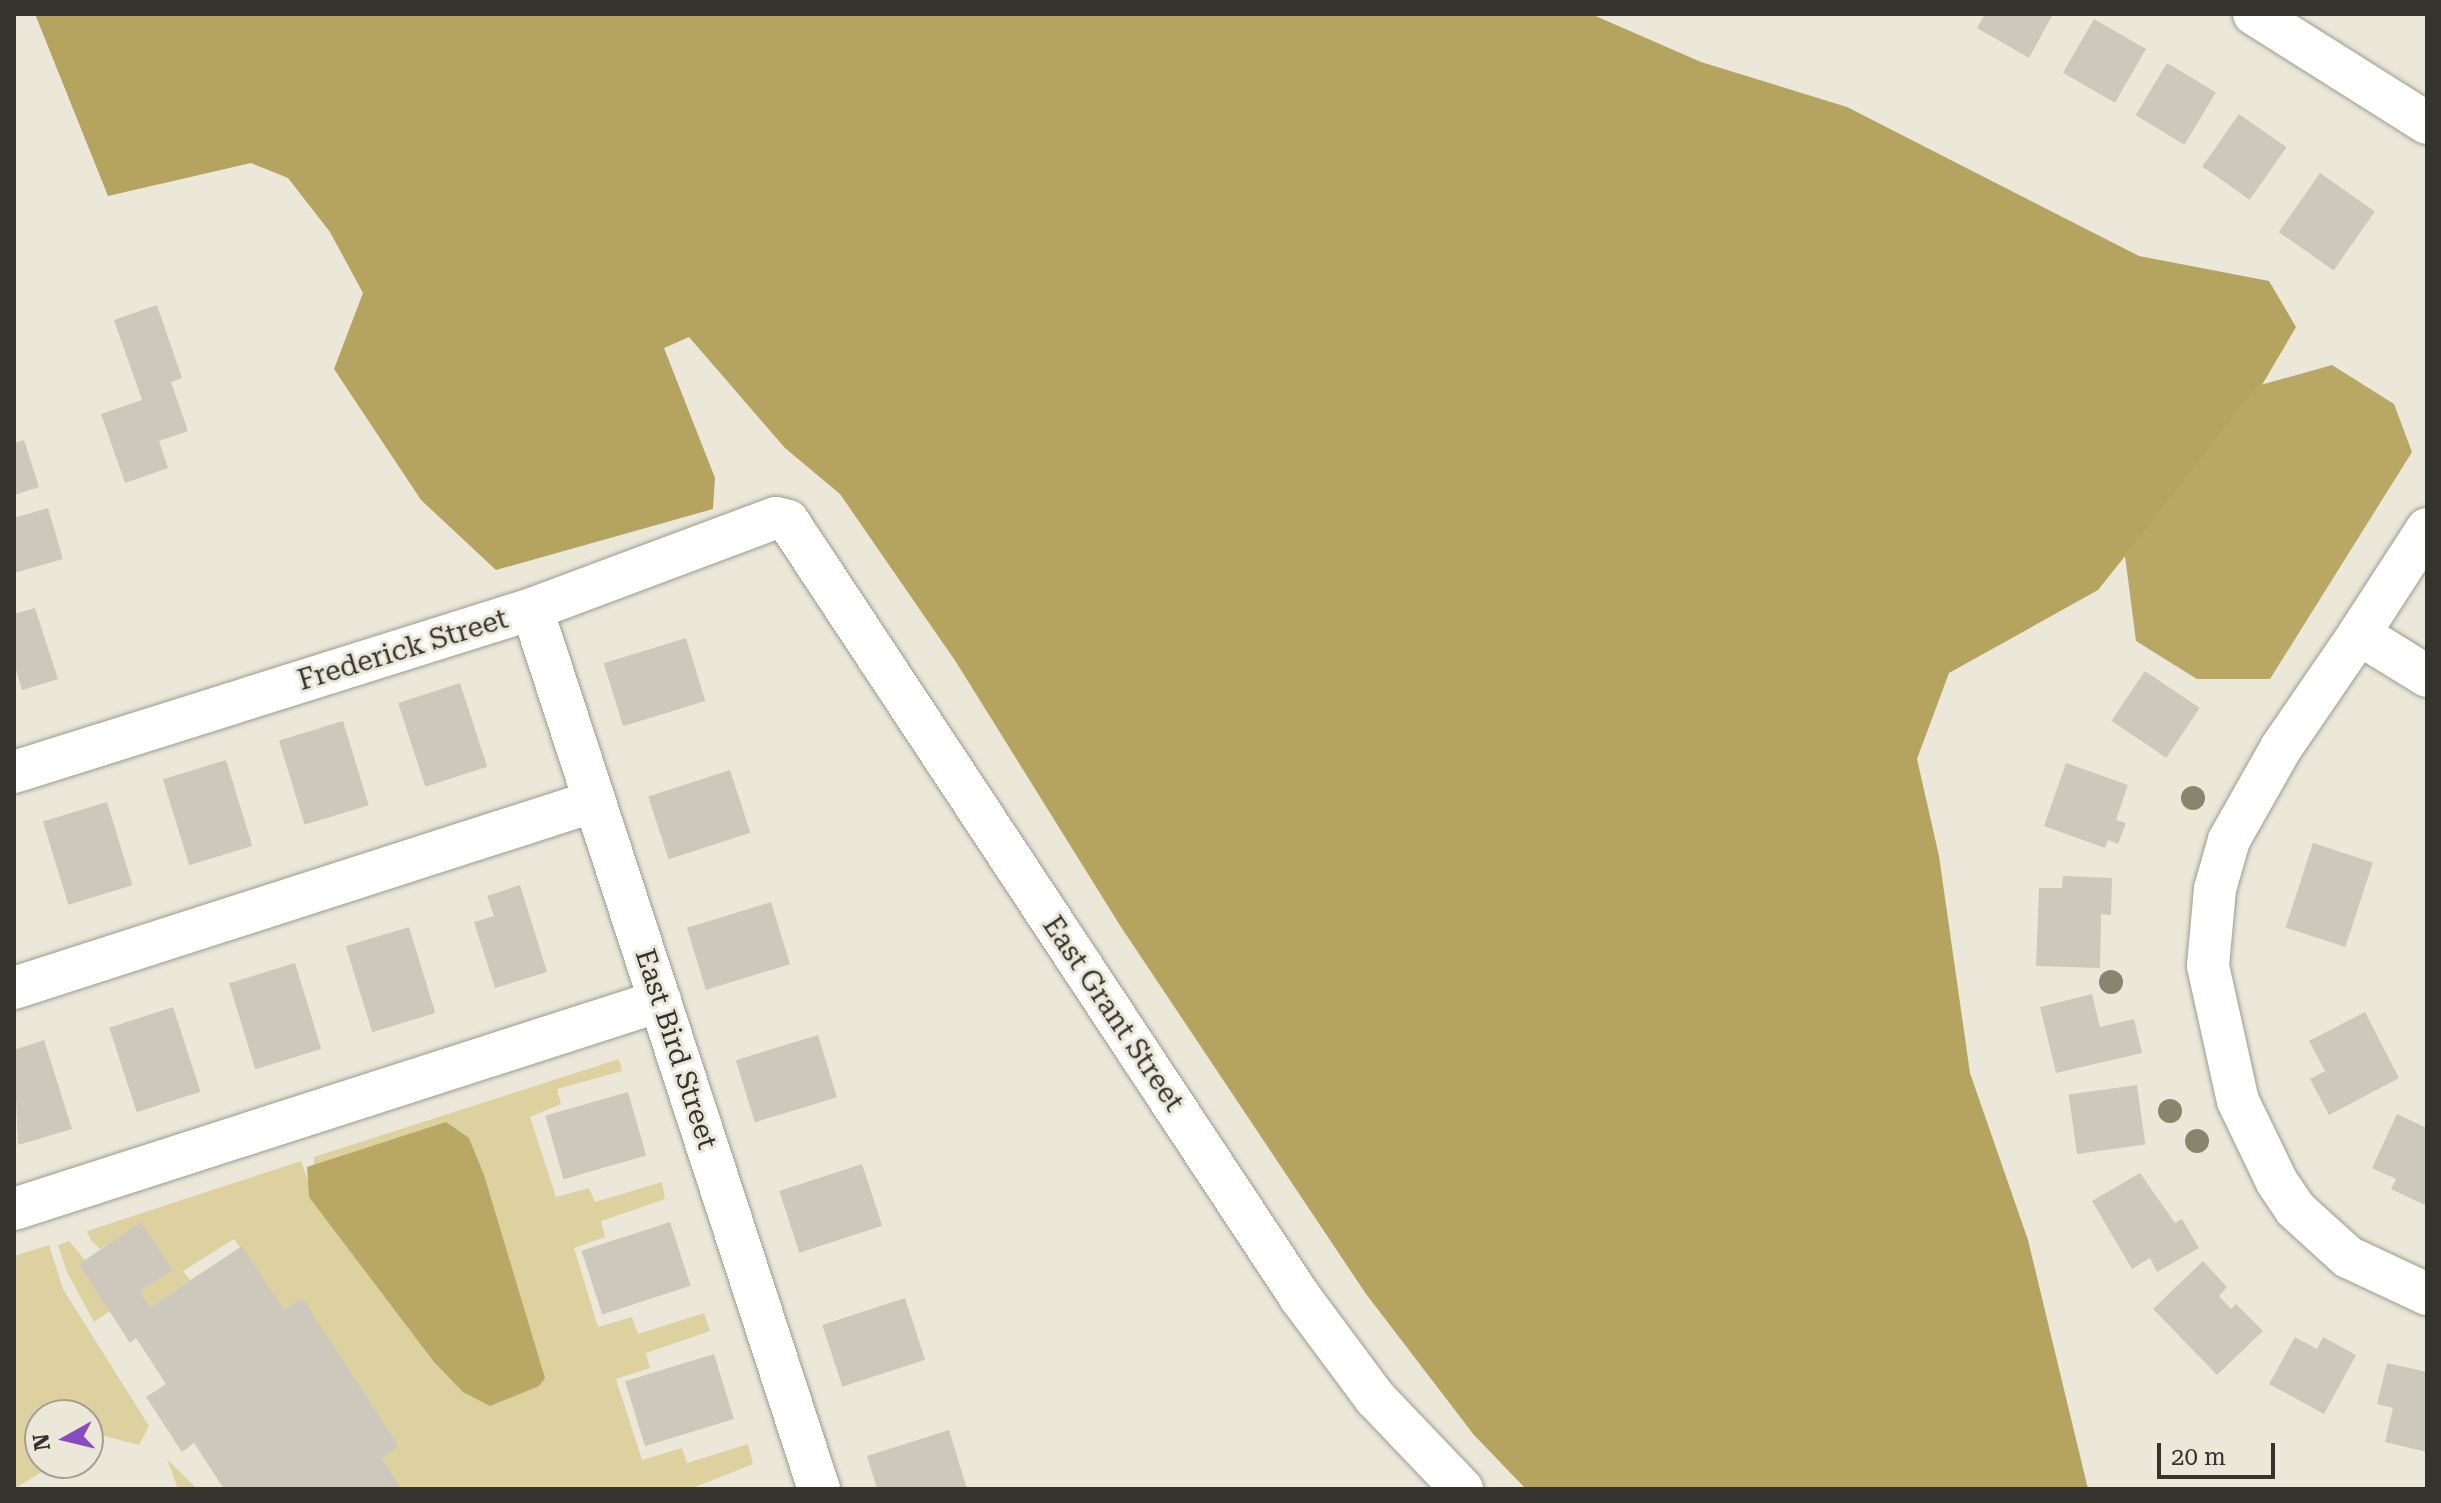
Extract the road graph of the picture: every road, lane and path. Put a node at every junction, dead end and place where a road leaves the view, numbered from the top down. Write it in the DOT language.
graph roads {
  1 [pos="2254,14"];
  2 [pos="2427,123"];
  3 [pos="788,521"];
  4 [pos="2427,529"];
  5 [pos="532,609"];
  6 [pos="2359,634"];
  7 [pos="2427,676"];
  8 [pos="14,772"];
  9 [pos="595,801"];
  10 [pos="14,988"];
  11 [pos="660,1001"];
  12 [pos="14,1209"];
  13 [pos="2427,1294"];
  14 [pos="819,1489"];
  15 [pos="1462,1489"];
  1 -- 2 [label="street"];
  3 -- 5 [label="street, Frederick Street"];
  3 -- 15 [label="street, East Grant Street"];
  4 -- 6 [label="street"];
  5 -- 8 [label="street, Frederick Street"];
  5 -- 9 [label="street, East Bird Street"];
  6 -- 7 [label="street"];
  6 -- 13 [label="street"];
  9 -- 10 [label="street"];
  9 -- 11 [label="street, East Bird Street"];
  11 -- 12 [label="street"];
  11 -- 14 [label="street, East Bird Street"];
}
